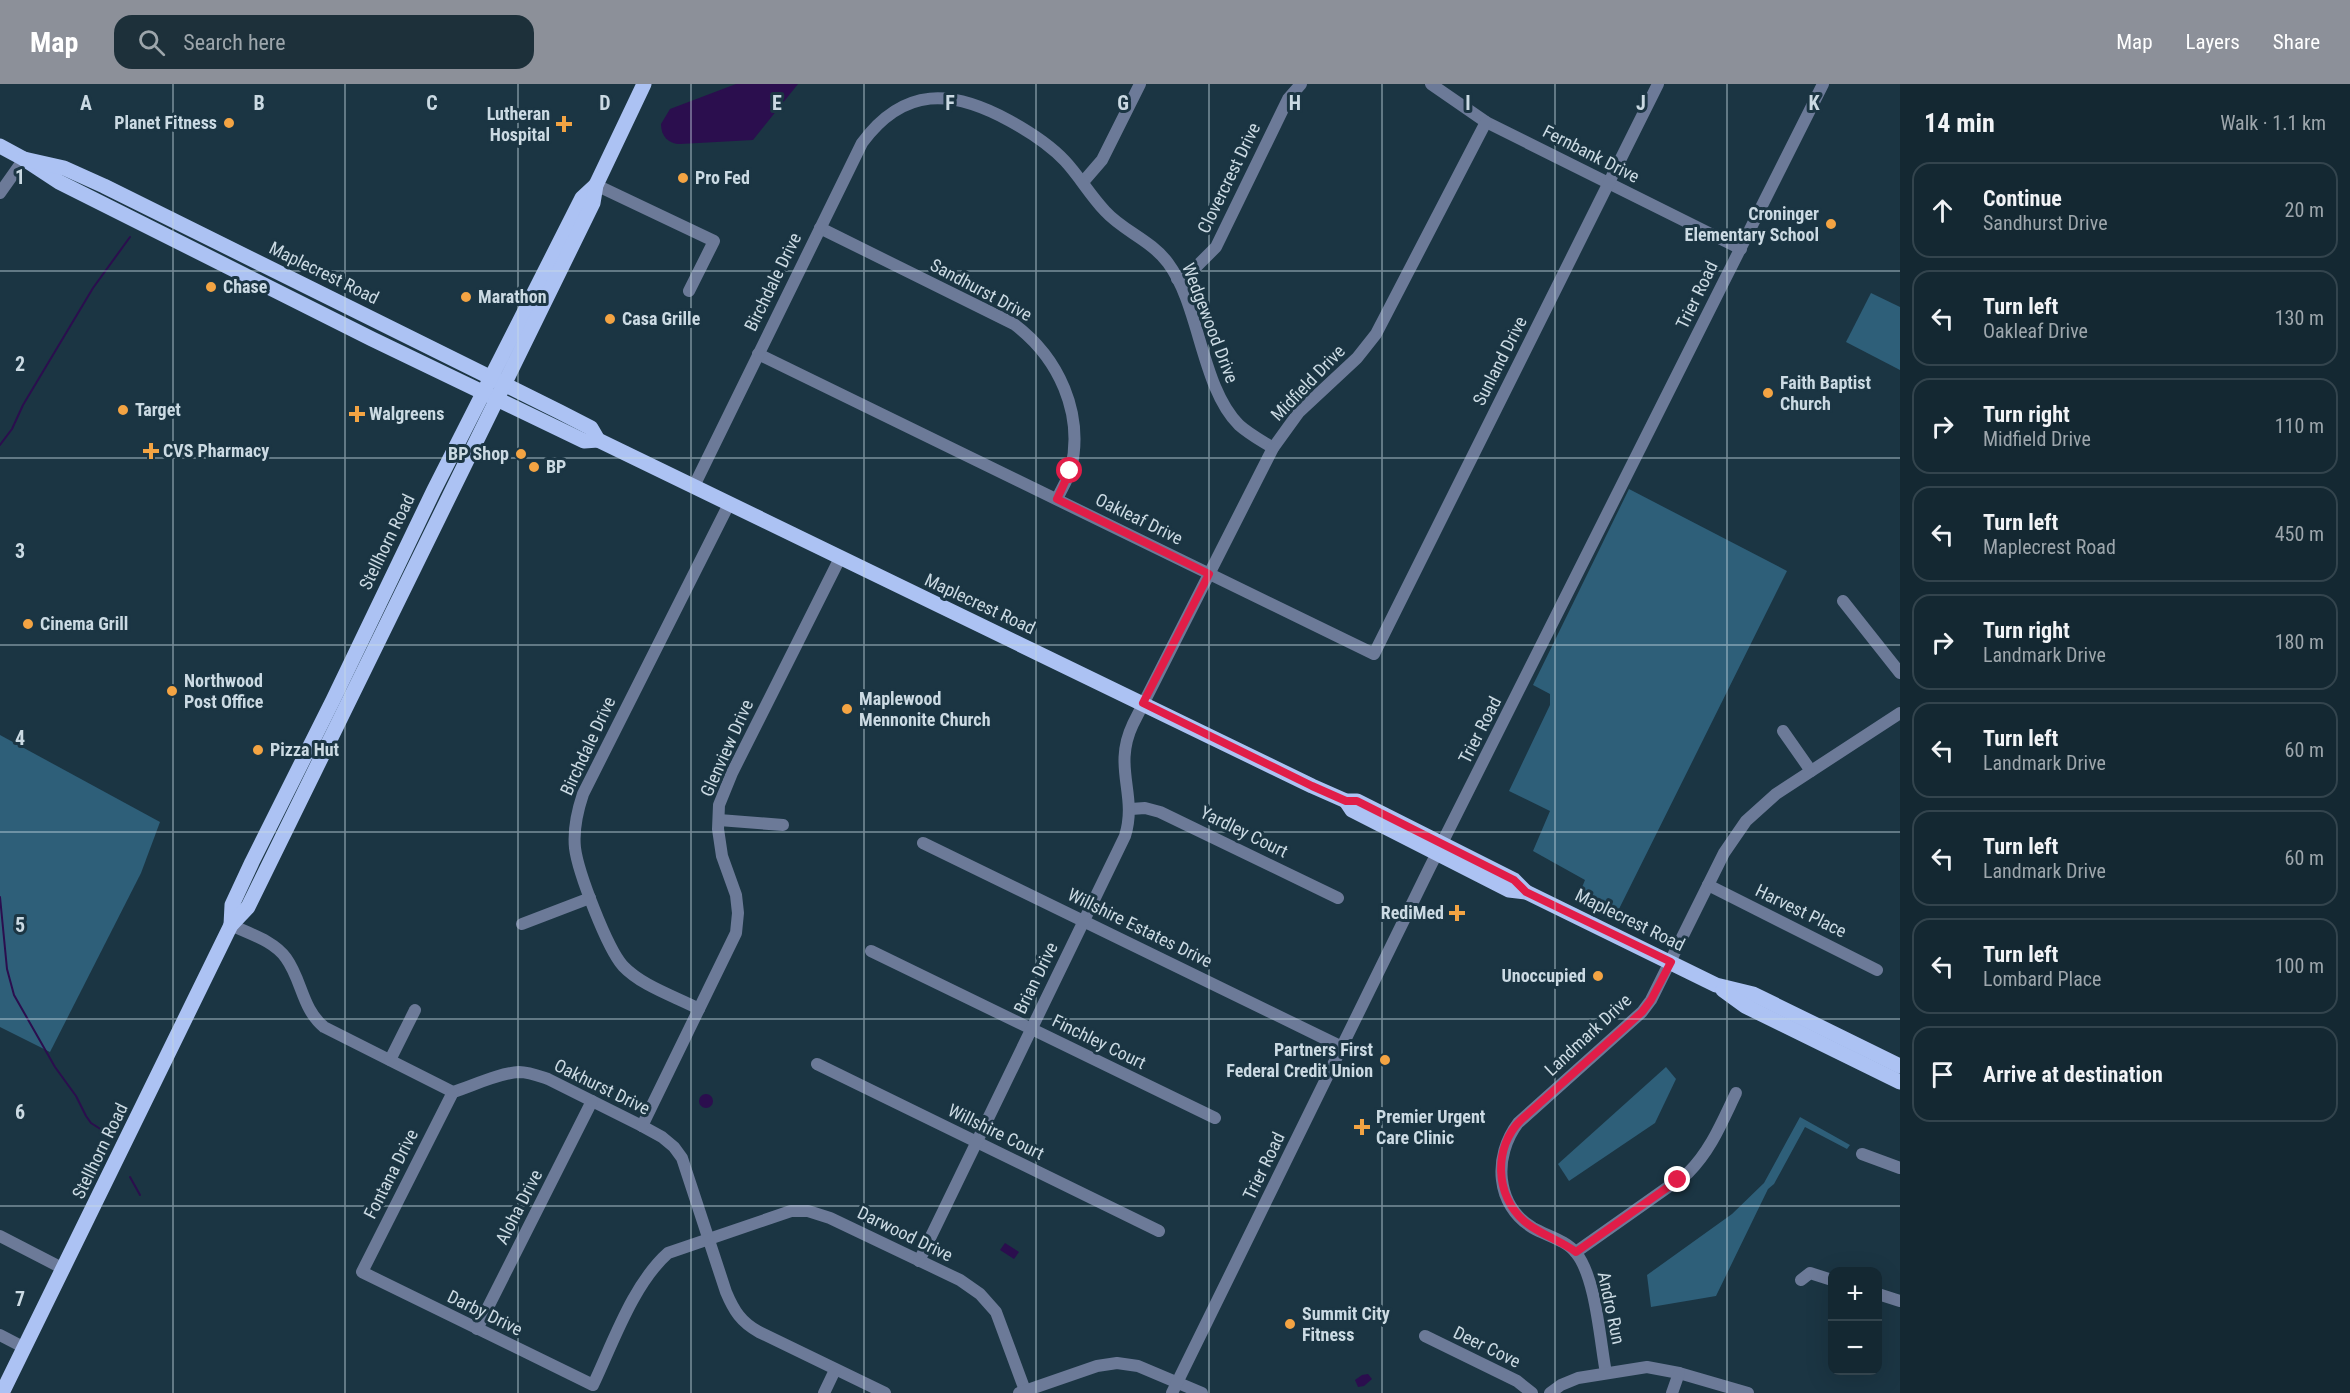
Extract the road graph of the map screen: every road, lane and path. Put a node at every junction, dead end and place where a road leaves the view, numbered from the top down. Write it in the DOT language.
graph roads {
  1 [pos="644,84"];
  2 [pos="1140,84"];
  3 [pos="1301,84"];
  4 [pos="1431,84"];
  5 [pos="1658,84"];
  6 [pos="1823,84"];
  7 [pos="902,106"];
  8 [pos="1486,122"];
  9 [pos="0,146"];
  10 [pos="24,159"];
  11 [pos="1083,182"];
  12 [pos="1609,183"];
  13 [pos="596,185"];
  14 [pos="0,193"];
  15 [pos="820,228"];
  16 [pos="1741,249"];
  17 [pos="1177,279"];
  18 [pos="690,291"];
  19 [pos="758,354"];
  20 [pos="494,388"];
  21 [pos="1272,448"];
  22 [pos="694,486"];
  23 [pos="1057,499"];
  24 [pos="729,504"];
  25 [pos="840,558"];
  26 [pos="1209,574"];
  27 [pos="1843,601"];
  28 [pos="1374,654"];
  29 [pos="1900,673"];
  30 [pos="1143,703"];
  31 [pos="1900,713"];
  32 [pos="1783,731"];
  33 [pos="1811,771"];
  34 [pos="1131,809"];
  35 [pos="719,820"];
  36 [pos="783,825"];
  37 [pos="923,843"];
  38 [pos="1440,849"];
  39 [pos="1708,885"];
  40 [pos="590,898"];
  41 [pos="1338,898"];
  42 [pos="1084,921"];
  43 [pos="522,924"];
  44 [pos="231,925"];
  45 [pos="871,951"];
  46 [pos="1671,962"];
  47 [pos="1878,970"];
  48 [pos="1716,984"];
  49 [pos="699,1008"];
  50 [pos="415,1010"];
  51 [pos="1031,1029"];
  52 [pos="1342,1047"];
  53 [pos="390,1059"];
  54 [pos="817,1065"];
  55 [pos="1900,1066"];
  56 [pos="1900,1082"];
  57 [pos="453,1092"];
  58 [pos="1736,1093"];
  59 [pos="592,1101"];
  60 [pos="1215,1118"];
  61 [pos="642,1126"];
  62 [pos="977,1143"];
  63 [pos="1862,1154"];
  64 [pos="1900,1168"];
  65 [pos="1160,1231"];
  66 [pos="0,1236"];
  67 [pos="709,1238"];
  68 [pos="1576,1252"];
  69 [pos="919,1261"];
  70 [pos="64,1269"];
  71 [pos="362,1272"];
  72 [pos="1828,1278"];
  73 [pos="1801,1280"];
  74 [pos="1882,1295"];
  75 [pos="1900,1301"];
  76 [pos="477,1329"];
  77 [pos="0,1335"];
  78 [pos="1425,1336"];
  79 [pos="25,1348"];
  80 [pos="836,1370"];
  81 [pos="1606,1373"];
  82 [pos="1679,1373"];
  83 [pos="593,1385"];
  84 [pos="1174,1388"];
  85 [pos="1024,1392"];
  86 [pos="2,1393"];
  87 [pos="824,1393"];
  88 [pos="885,1393"];
  89 [pos="1202,1393"];
  90 [pos="1532,1393"];
  91 [pos="1550,1393"];
  92 [pos="1672,1393"];
  93 [pos="1748,1393"];
  1 -- 13 [label="main road, Stellhorn Road"];
  2 -- 11 [label="street"];
  3 -- 17 [label="street, Clovercrest Drive"];
  4 -- 8 [label="street, Fernbank Drive"];
  5 -- 12 [label="street, Sunland Drive"];
  6 -- 16 [label="street, Trier Road"];
  7 -- 11 [label="street, Wedgewood Drive"];
  7 -- 15 [label="street, Birchdale Drive"];
  8 -- 12 [label="street, Fernbank Drive"];
  8 -- 21 [label="street, Midfield Drive"];
  9 -- 10 [label="main road, Maplecrest Road"];
  10 -- 14 [label="street"];
  10 -- 20 [label="main road, Maplecrest Road"];
  11 -- 17 [label="street, Wedgewood Drive"];
  12 -- 16 [label="street, Fernbank Drive"];
  12 -- 28 [label="street, Sunland Drive"];
  13 -- 18 [label="street"];
  13 -- 20 [label="main road, Stellhorn Road"];
  15 -- 19 [label="street, Birchdale Drive"];
  15 -- 23 [label="street, Sandhurst Drive"];
  16 -- 38 [label="street, Trier Road"];
  17 -- 21 [label="street, Wedgewood Drive"];
  19 -- 22 [label="street, Birchdale Drive"];
  19 -- 23 [label="street, Oakleaf Drive"];
  20 -- 22 [label="main road, Maplecrest Road"];
  20 -- 44 [label="main road, Stellhorn Road"];
  21 -- 26 [label="street, Midfield Drive"];
  22 -- 24 [label="main road, Maplecrest Road"];
  23 -- 26 [label="street, Oakleaf Drive"];
  24 -- 25 [label="main road, Maplecrest Road"];
  24 -- 40 [label="street, Birchdale Drive"];
  25 -- 30 [label="main road, Maplecrest Road"];
  25 -- 35 [label="street, Glenview Drive"];
  26 -- 28 [label="street, Oakleaf Drive"];
  26 -- 30 [label="street, Midfield Drive"];
  27 -- 29 [label="street"];
  30 -- 34 [label="street, Brian Drive"];
  30 -- 38 [label="main road, Maplecrest Road"];
  31 -- 33 [label="street, Landmark Drive"];
  32 -- 33 [label="street"];
  33 -- 39 [label="street, Landmark Drive"];
  34 -- 41 [label="street, Yardley Court"];
  34 -- 42 [label="street, Brian Drive"];
  35 -- 36 [label="street"];
  35 -- 49 [label="street, Glenview Drive"];
  37 -- 42 [label="street, Willshire Estates Drive"];
  38 -- 46 [label="main road, Maplecrest Road"];
  38 -- 52 [label="street, Trier Road"];
  39 -- 46 [label="street, Landmark Drive"];
  39 -- 47 [label="street, Harvest Place"];
  40 -- 43 [label="street"];
  40 -- 49 [label="street, Birchdale Drive"];
  42 -- 51 [label="street, Brian Drive"];
  42 -- 52 [label="street, Willshire Estates Drive"];
  44 -- 53 [label="street"];
  44 -- 70 [label="main road, Stellhorn Road"];
  45 -- 51 [label="street, Finchley Court"];
  46 -- 48 [label="main road, Maplecrest Road"];
  46 -- 68 [label="street, Landmark Drive"];
  48 -- 55 [label="main road, Maplecrest Road"];
  48 -- 56 [label="main road, Maplecrest Road"];
  49 -- 61 [label="street, Glenview Drive"];
  50 -- 53 [label="street"];
  51 -- 60 [label="street, Finchley Court"];
  51 -- 62 [label="street, Brian Drive"];
  52 -- 84 [label="street, Trier Road"];
  53 -- 57 [label="street"];
  54 -- 62 [label="street, Willshire Court"];
  57 -- 59 [label="street, Oakhurst Drive"];
  57 -- 71 [label="street, Fontana Drive"];
  58 -- 68 [label="street"];
  59 -- 61 [label="street, Oakhurst Drive"];
  59 -- 76 [label="street, Aloha Drive"];
  61 -- 67 [label="street, Oakhurst Drive"];
  62 -- 65 [label="street, Willshire Court"];
  62 -- 69 [label="street, Brian Drive"];
  63 -- 64 [label="street"];
  66 -- 70 [label="street"];
  67 -- 69 [label="street, Darwood Drive"];
  67 -- 80 [label="street, Oakhurst Drive"];
  67 -- 83 [label="street, Darwood Drive"];
  68 -- 81 [label="street, Andro Run"];
  69 -- 85 [label="street, Darwood Drive"];
  70 -- 79 [label="main road, Stellhorn Road"];
  71 -- 76 [label="street, Darby Drive"];
  72 -- 73 [label="street"];
  74 -- 75 [label="street"];
  76 -- 83 [label="street, Darby Drive"];
  77 -- 79 [label="street"];
  78 -- 90 [label="street, Deer Cove"];
  79 -- 86 [label="main road, Stellhorn Road"];
  80 -- 87 [label="street"];
  80 -- 88 [label="street, Oakhurst Drive"];
  81 -- 82 [label="street"];
  81 -- 91 [label="street"];
  82 -- 92 [label="street"];
  82 -- 93 [label="street"];
  84 -- 85 [label="street"];
  84 -- 89 [label="street"];
}
